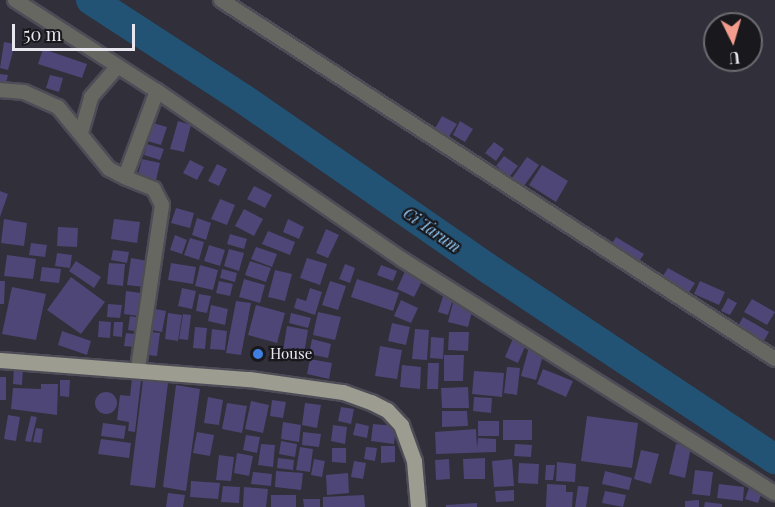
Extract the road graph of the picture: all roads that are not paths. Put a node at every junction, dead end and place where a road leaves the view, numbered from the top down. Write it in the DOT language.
graph roads {
  1 [pos="15,0"];
  2 [pos="221,0"];
  3 [pos="118,66"];
  4 [pos="0,90"];
  5 [pos="157,91"];
  6 [pos="81,133"];
  7 [pos="125,177"];
  8 [pos="775,359"];
  9 [pos="0,360"];
  10 [pos="138,368"];
  11 [pos="775,493"];
  12 [pos="418,507"];
  1 -- 3 [label="street"];
  2 -- 8 [label="street"];
  3 -- 5 [label="street"];
  3 -- 6 [label="street"];
  4 -- 6 [label="street"];
  5 -- 7 [label="street"];
  5 -- 11 [label="street"];
  6 -- 7 [label="street"];
  7 -- 10 [label="street"];
  9 -- 10 [label="main road"];
  10 -- 12 [label="main road"];
}
